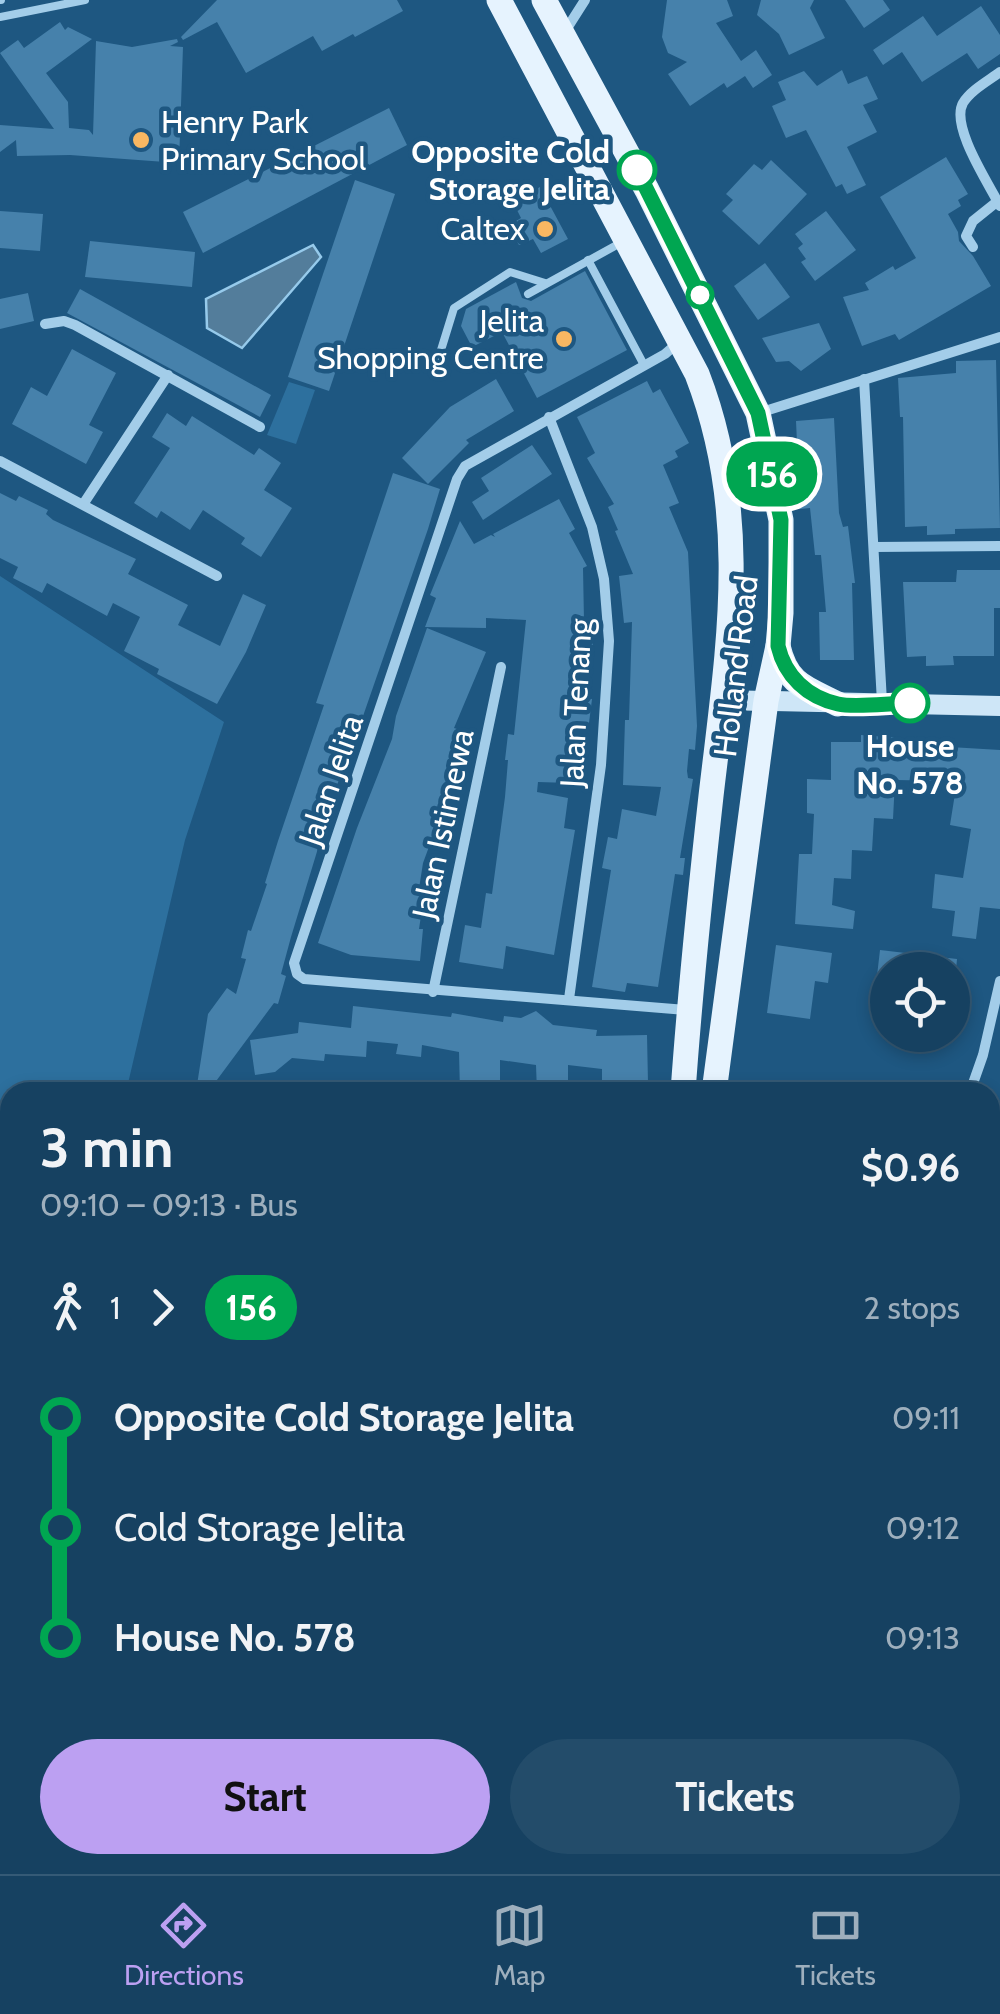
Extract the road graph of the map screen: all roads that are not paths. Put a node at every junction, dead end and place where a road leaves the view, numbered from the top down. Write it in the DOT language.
graph roads {
  1 [pos="84,0"];
  2 [pos="499,0"];
  3 [pos="585,0"];
  4 [pos="544,1"];
  5 [pos="0,17"];
  6 [pos="562,36"];
  7 [pos="1000,72"];
  8 [pos="999,204"];
  9 [pos="628,239"];
  10 [pos="973,247"];
  11 [pos="588,260"];
  12 [pos="685,266"];
  13 [pos="545,283"];
  14 [pos="528,294"];
  15 [pos="45,324"];
  16 [pos="1000,337"];
  17 [pos="680,341"];
  18 [pos="438,363"];
  19 [pos="644,366"];
  20 [pos="168,374"];
  21 [pos="864,379"];
  22 [pos="758,413"];
  23 [pos="549,416"];
  24 [pos="260,427"];
  25 [pos="0,461"];
  26 [pos="84,503"];
  27 [pos="1000,546"];
  28 [pos="874,548"];
  29 [pos="217,576"];
  30 [pos="778,646"];
  31 [pos="501,666"];
  32 [pos="723,700"];
  33 [pos="766,701"];
  34 [pos="882,702"];
  35 [pos="838,704"];
  36 [pos="1000,706"];
  37 [pos="1000,982"];
  38 [pos="433,992"];
  39 [pos="569,999"];
  40 [pos="688,1010"];
  41 [pos="683,1082"];
  42 [pos="715,1082"];
  43 [pos="974,1082"];
  1 -- 5 [label="lane"];
  2 -- 9 [label="main road, Holland Road"];
  3 -- 6 [label="street"];
  4 -- 6 [label="main road, Holland Road"];
  6 -- 12 [label="main road, Holland Road"];
  7 -- 8 [label="street"];
  8 -- 10 [label="street"];
  9 -- 11 [label="lane"];
  9 -- 17 [label="main road, Holland Road"];
  11 -- 13 [label="lane"];
  11 -- 19 [label="lane"];
  12 -- 17 [label="main road"];
  12 -- 22 [label="main road, Holland Road"];
  13 -- 14 [label="lane"];
  13 -- 18 [label="lane"];
  15 -- 20 [label="street"];
  16 -- 21 [label="street"];
  17 -- 19 [label="street, Jalan Jelita"];
  17 -- 32 [label="main road, Holland Road"];
  19 -- 23 [label="street, Jalan Jelita"];
  20 -- 24 [label="street"];
  20 -- 26 [label="street"];
  21 -- 22 [label="street"];
  21 -- 28 [label="street"];
  22 -- 30 [label="main road, Holland Road"];
  23 -- 38 [label="street, Jalan Jelita"];
  23 -- 39 [label="street, Jalan Tenang"];
  25 -- 26 [label="street"];
  26 -- 29 [label="street"];
  27 -- 28 [label="street"];
  28 -- 34 [label="street"];
  30 -- 33 [label="main road, Holland Road"];
  30 -- 35 [label="main road"];
  31 -- 38 [label="street, Jalan Istimewa"];
  32 -- 33 [label="main road"];
  32 -- 40 [label="main road, Holland Road"];
  33 -- 35 [label="main road"];
  33 -- 42 [label="main road, Holland Road"];
  34 -- 35 [label="main road"];
  34 -- 36 [label="main road"];
  37 -- 43 [label="street"];
  38 -- 39 [label="street, Jalan Jelita"];
  39 -- 40 [label="street, Jalan Jelita"];
  40 -- 41 [label="main road, Holland Road"];
}
